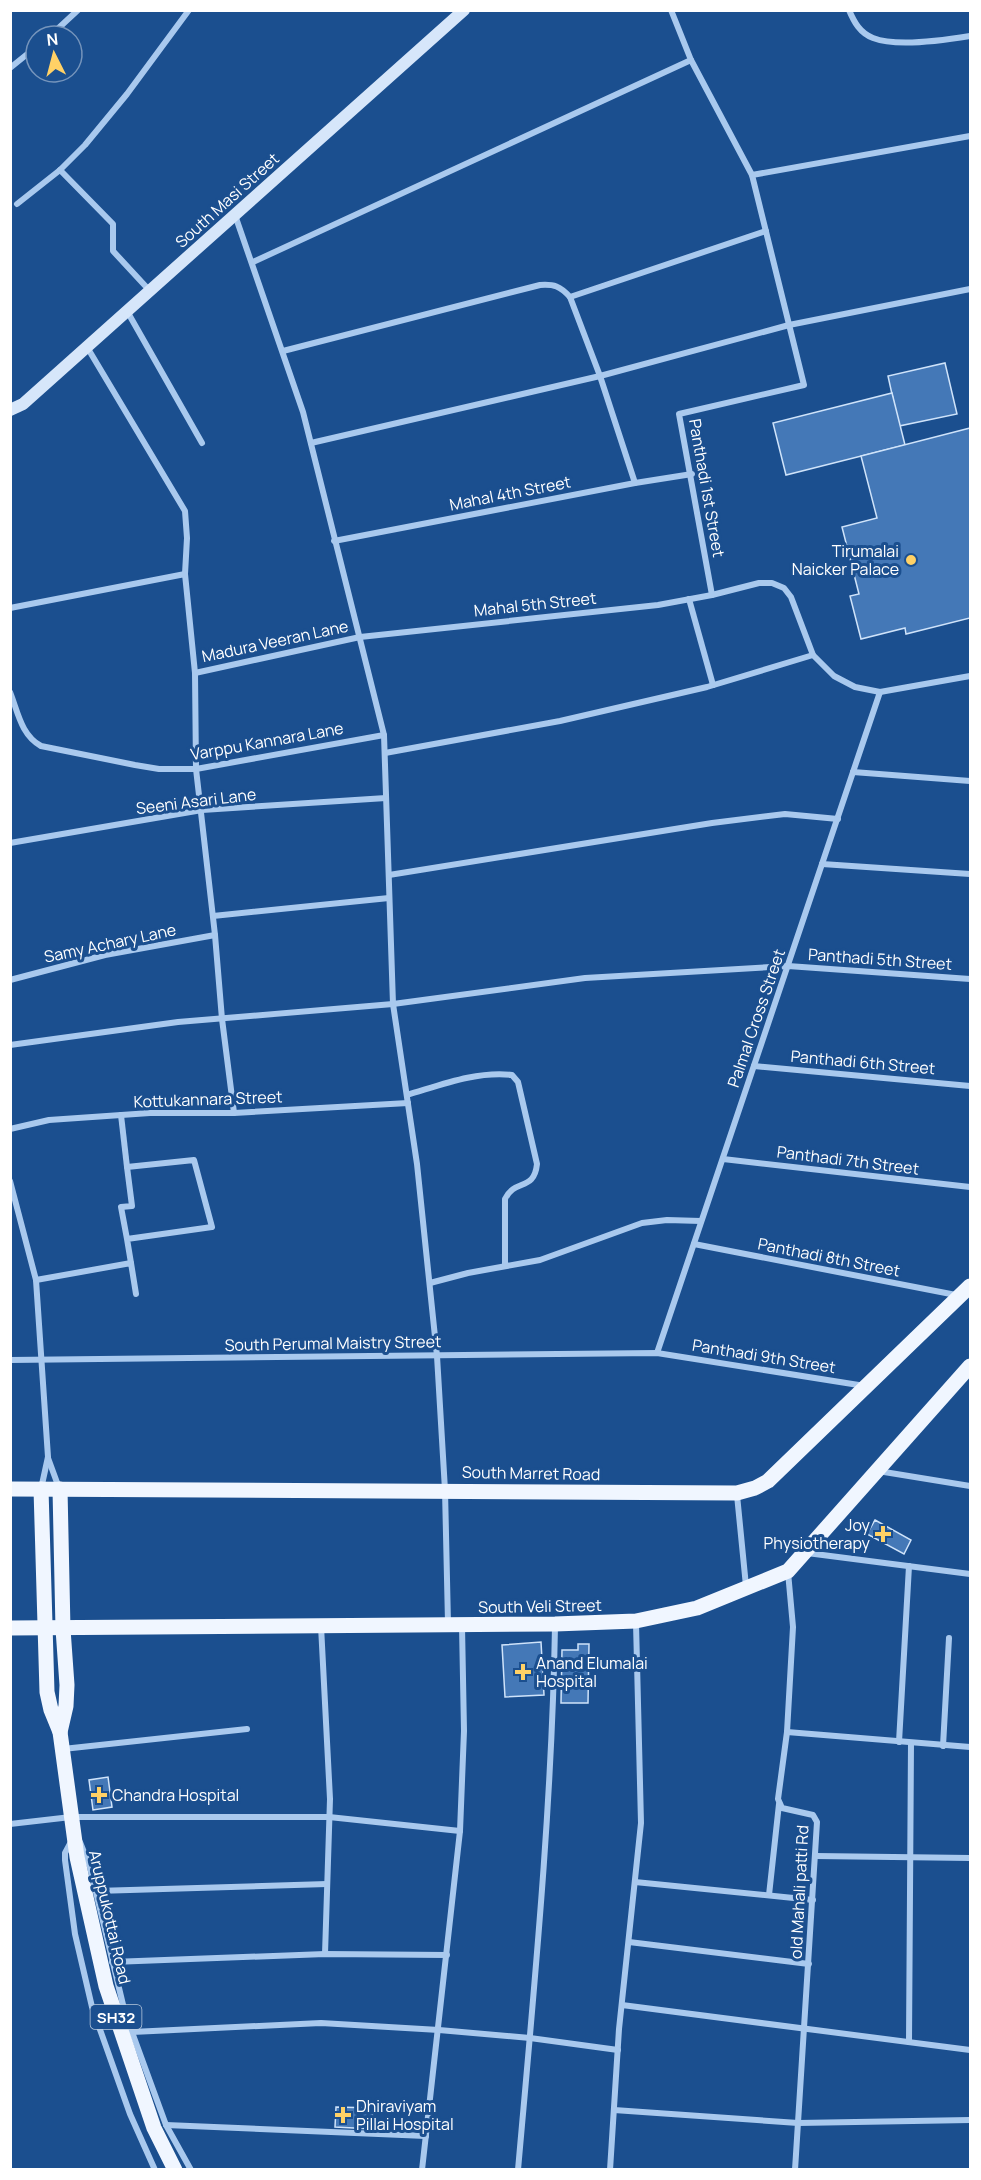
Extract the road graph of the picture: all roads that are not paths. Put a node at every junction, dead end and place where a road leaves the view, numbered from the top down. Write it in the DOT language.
graph roads {
  1 [pos="78,10"];
  2 [pos="189,10"];
  3 [pos="464,10"];
  4 [pos="671,10"];
  5 [pos="849,10"];
  6 [pos="63,24"];
  7 [pos="970,36"];
  8 [pos="24,57"];
  9 [pos="691,60"];
  10 [pos="10,68"];
  11 [pos="970,136"];
  12 [pos="60,170"];
  13 [pos="752,175"];
  14 [pos="17,204"];
  15 [pos="235,214"];
  16 [pos="766,231"];
  17 [pos="253,262"];
  18 [pos="970,290"];
  19 [pos="151,291"];
  20 [pos="570,297"];
  21 [pos="127,311"];
  22 [pos="789,325"];
  23 [pos="87,346"];
  24 [pos="283,351"];
  25 [pos="600,376"];
  26 [pos="10,410"];
  27 [pos="202,442"];
  28 [pos="311,443"];
  29 [pos="692,474"];
  30 [pos="635,483"];
  31 [pos="334,541"];
  32 [pos="185,574"];
  33 [pos="712,595"];
  34 [pos="689,599"];
  35 [pos="10,608"];
  36 [pos="360,637"];
  37 [pos="813,655"];
  38 [pos="195,673"];
  39 [pos="970,676"];
  40 [pos="713,686"];
  41 [pos="10,692"];
  42 [pos="880,692"];
  43 [pos="384,735"];
  44 [pos="385,753"];
  45 [pos="196,769"];
  46 [pos="853,772"];
  47 [pos="970,781"];
  48 [pos="386,798"];
  49 [pos="202,810"];
  50 [pos="838,819"];
  51 [pos="10,843"];
  52 [pos="822,864"];
  53 [pos="389,874"];
  54 [pos="970,874"];
  55 [pos="389,898"];
  56 [pos="213,916"];
  57 [pos="215,934"];
  58 [pos="788,966"];
  59 [pos="970,979"];
  60 [pos="10,980"];
  61 [pos="393,1004"];
  62 [pos="222,1019"];
  63 [pos="10,1045"];
  64 [pos="754,1066"];
  65 [pos="970,1086"];
  66 [pos="407,1095"];
  67 [pos="408,1104"];
  68 [pos="234,1113"];
  69 [pos="121,1115"];
  70 [pos="10,1129"];
  71 [pos="723,1159"];
  72 [pos="127,1167"];
  73 [pos="10,1182"];
  74 [pos="970,1187"];
  75 [pos="701,1221"];
  76 [pos="127,1239"];
  77 [pos="694,1244"];
  78 [pos="131,1263"];
  79 [pos="505,1266"];
  80 [pos="36,1280"];
  81 [pos="430,1283"];
  82 [pos="965,1291"];
  83 [pos="136,1294"];
  84 [pos="657,1353"];
  85 [pos="437,1356"];
  86 [pos="10,1360"];
  87 [pos="40,1360"];
  88 [pos="969,1371"];
  89 [pos="866,1386"];
  90 [pos="48,1457"];
  91 [pos="878,1471"];
  92 [pos="970,1486"];
  93 [pos="10,1489"];
  94 [pos="41,1489"];
  95 [pos="60,1489"];
  96 [pos="445,1490"];
  97 [pos="737,1493"];
  98 [pos="805,1553"];
  99 [pos="909,1566"];
  100 [pos="788,1571"];
  101 [pos="970,1574"];
  102 [pos="746,1590"];
  103 [pos="636,1621"];
  104 [pos="555,1624"];
  105 [pos="455,1625"];
  106 [pos="321,1626"];
  107 [pos="10,1628"];
  108 [pos="45,1629"];
  109 [pos="63,1629"];
  110 [pos="949,1638"];
  111 [pos="247,1729"];
  112 [pos="60,1732"];
  113 [pos="788,1732"];
  114 [pos="899,1742"];
  115 [pos="911,1743"];
  116 [pos="943,1746"];
  117 [pos="970,1747"];
  118 [pos="63,1749"];
  119 [pos="779,1804"];
  120 [pos="71,1817"];
  121 [pos="329,1817"];
  122 [pos="10,1824"];
  123 [pos="460,1831"];
  124 [pos="74,1838"];
  125 [pos="816,1856"];
  126 [pos="911,1857"];
  127 [pos="970,1858"];
  128 [pos="635,1882"];
  129 [pos="327,1884"];
  130 [pos="96,1891"];
  131 [pos="769,1895"];
  132 [pos="813,1900"];
  133 [pos="629,1942"];
  134 [pos="325,1954"];
  135 [pos="447,1955"];
  136 [pos="112,1962"];
  137 [pos="809,1964"];
  138 [pos="622,2006"];
  139 [pos="805,2028"];
  140 [pos="439,2030"];
  141 [pos="132,2032"];
  142 [pos="530,2038"];
  143 [pos="909,2042"];
  144 [pos="618,2050"];
  145 [pos="970,2050"];
  146 [pos="614,2110"];
  147 [pos="970,2120"];
  148 [pos="798,2123"];
  149 [pos="166,2125"];
  150 [pos="426,2136"];
  151 [pos="155,2169"];
  152 [pos="175,2169"];
  153 [pos="191,2169"];
  154 [pos="422,2169"];
  155 [pos="518,2169"];
  156 [pos="610,2169"];
  157 [pos="795,2169"];
  1 -- 6 [label="street"];
  2 -- 12 [label="street"];
  3 -- 15 [label="main road, South Masi Street"];
  4 -- 9 [label="street, Panthadi 1st Street"];
  5 -- 7 [label="street"];
  8 -- 10 [label="street"];
  9 -- 13 [label="street, Panthadi 1st Street"];
  9 -- 17 [label="street"];
  11 -- 13 [label="street"];
  12 -- 14 [label="street"];
  12 -- 19 [label="street"];
  13 -- 16 [label="street, Panthadi 1st Street"];
  15 -- 17 [label="street"];
  15 -- 19 [label="main road, South Masi Street"];
  16 -- 20 [label="street"];
  16 -- 22 [label="street, Panthadi 1st Street"];
  17 -- 24 [label="street"];
  18 -- 22 [label="street"];
  19 -- 21 [label="main road, South Masi Street"];
  20 -- 24 [label="street"];
  20 -- 25 [label="street"];
  21 -- 23 [label="main road, South Masi Street"];
  21 -- 27 [label="street"];
  22 -- 25 [label="street"];
  22 -- 29 [label="street, Panthadi 1st Street"];
  23 -- 26 [label="main road, South Masi Street"];
  23 -- 32 [label="street"];
  24 -- 28 [label="street"];
  25 -- 28 [label="street"];
  25 -- 30 [label="street"];
  28 -- 31 [label="street"];
  29 -- 30 [label="street, Mahal 4th Street"];
  29 -- 33 [label="street, Panthadi 1st Street"];
  30 -- 31 [label="street, Mahal 4th Street"];
  31 -- 36 [label="street"];
  32 -- 35 [label="street"];
  32 -- 38 [label="street"];
  33 -- 34 [label="street, Mahal 5th Street"];
  33 -- 37 [label="street"];
  34 -- 36 [label="street, Mahal 5th Street"];
  34 -- 40 [label="street"];
  36 -- 38 [label="street, Madura Veeran Lane"];
  36 -- 43 [label="street"];
  37 -- 40 [label="street"];
  37 -- 42 [label="street"];
  38 -- 45 [label="street"];
  39 -- 42 [label="street"];
  40 -- 44 [label="street"];
  41 -- 45 [label="street, Varppu Kannara Lane"];
  42 -- 46 [label="street, Palmal Cross Street"];
  43 -- 44 [label="street"];
  43 -- 45 [label="street, Varppu Kannara Lane"];
  44 -- 48 [label="street"];
  45 -- 49 [label="street"];
  46 -- 47 [label="street"];
  46 -- 50 [label="street, Palmal Cross Street"];
  48 -- 49 [label="street, Seeni Asari Lane"];
  48 -- 53 [label="street"];
  49 -- 51 [label="street, Seeni Asari Lane"];
  49 -- 56 [label="street"];
  50 -- 52 [label="street, Palmal Cross Street"];
  50 -- 53 [label="street"];
  52 -- 54 [label="street"];
  52 -- 58 [label="street, Palmal Cross Street"];
  53 -- 55 [label="street"];
  55 -- 56 [label="street"];
  55 -- 61 [label="street"];
  56 -- 57 [label="street"];
  57 -- 60 [label="street, Samy Achary Lane"];
  57 -- 62 [label="street"];
  58 -- 59 [label="street, Panthadi 5th Street"];
  58 -- 61 [label="street, Panthadi 5th Street"];
  58 -- 64 [label="street, Palmal Cross Street"];
  61 -- 62 [label="street, Panthadi 5th Street"];
  61 -- 66 [label="street"];
  62 -- 63 [label="street, Panthadi 5th Street"];
  62 -- 68 [label="street"];
  64 -- 65 [label="street, Panthadi 6th Street"];
  64 -- 71 [label="street, Palmal Cross Street"];
  66 -- 67 [label="street"];
  66 -- 79 [label="street"];
  67 -- 68 [label="street, Kottukannara Street"];
  67 -- 81 [label="street"];
  68 -- 69 [label="street, Kottukannara Street"];
  69 -- 70 [label="street, Kottukannara Street"];
  69 -- 72 [label="street"];
  71 -- 74 [label="street, Panthadi 7th Street"];
  71 -- 75 [label="street, Palmal Cross Street"];
  72 -- 76 [label="street"];
  72 -- 76 [label="street"];
  73 -- 80 [label="street"];
  75 -- 77 [label="street, Palmal Cross Street"];
  75 -- 79 [label="street"];
  76 -- 78 [label="street"];
  77 -- 82 [label="street, Panthadi 8th Street"];
  77 -- 84 [label="street, Palmal Cross Street"];
  78 -- 80 [label="street"];
  78 -- 83 [label="street"];
  79 -- 81 [label="street"];
  80 -- 87 [label="street"];
  81 -- 85 [label="street"];
  82 -- 89 [label="main road, South Marret Road"];
  84 -- 85 [label="street, South Perumal Maistry Street"];
  84 -- 89 [label="street, Panthadi 9th Street"];
  85 -- 87 [label="street, South Perumal Maistry Street"];
  85 -- 96 [label="street"];
  86 -- 87 [label="street, South Perumal Maistry Street"];
  87 -- 90 [label="street"];
  88 -- 91 [label="main road, South Veli Street"];
  89 -- 97 [label="main road, South Marret Road"];
  90 -- 94 [label="street"];
  90 -- 95 [label="street"];
  91 -- 92 [label="street"];
  91 -- 98 [label="main road, South Veli Street"];
  93 -- 94 [label="main road, South Marret Road"];
  94 -- 95 [label="main road, South Marret Road"];
  94 -- 108 [label="main road, Aruppukottai Road"];
  95 -- 96 [label="main road, South Marret Road"];
  95 -- 109 [label="main road, Aruppukottai Road"];
  96 -- 97 [label="main road, South Marret Road"];
  96 -- 105 [label="street"];
  97 -- 102 [label="street"];
  98 -- 99 [label="street"];
  98 -- 100 [label="main road, South Veli Street"];
  99 -- 101 [label="street"];
  99 -- 114 [label="street"];
  100 -- 102 [label="main road, South Veli Street"];
  100 -- 113 [label="street"];
  102 -- 103 [label="main road, South Veli Street"];
  103 -- 104 [label="main road, South Veli Street"];
  103 -- 128 [label="street"];
  104 -- 105 [label="main road, South Veli Street"];
  104 -- 142 [label="street"];
  105 -- 106 [label="main road, South Veli Street"];
  105 -- 123 [label="street"];
  106 -- 109 [label="main road, South Veli Street"];
  106 -- 121 [label="street"];
  107 -- 108 [label="main road, South Veli Street"];
  108 -- 109 [label="main road, South Veli Street"];
  108 -- 112 [label="main road, Aruppukottai Road / SH32"];
  109 -- 112 [label="main road, Aruppukottai Road / SH32"];
  110 -- 116 [label="street"];
  111 -- 118 [label="street"];
  112 -- 118 [label="main road, Aruppukottai Road / SH32"];
  113 -- 114 [label="street"];
  113 -- 119 [label="street"];
  114 -- 115 [label="street"];
  115 -- 116 [label="street"];
  115 -- 126 [label="street"];
  116 -- 117 [label="street"];
  118 -- 120 [label="main road, Aruppukottai Road / SH32"];
  119 -- 125 [label="street, old Mahali patti Rd"];
  119 -- 131 [label="street"];
  120 -- 121 [label="street"];
  120 -- 122 [label="street"];
  120 -- 124 [label="main road, Aruppukottai Road / SH32"];
  121 -- 123 [label="street"];
  121 -- 129 [label="street"];
  123 -- 135 [label="street"];
  124 -- 130 [label="street"];
  124 -- 151 [label="street"];
  124 -- 152 [label="main road, Aruppukottai Road / SH32"];
  125 -- 126 [label="street"];
  125 -- 132 [label="street, old Mahali patti Rd"];
  126 -- 127 [label="street"];
  126 -- 143 [label="street"];
  128 -- 131 [label="street"];
  128 -- 133 [label="street"];
  129 -- 130 [label="street"];
  129 -- 134 [label="street"];
  130 -- 136 [label="street"];
  131 -- 132 [label="street"];
  132 -- 137 [label="street, old Mahali patti Rd"];
  133 -- 137 [label="street"];
  133 -- 138 [label="street"];
  134 -- 135 [label="street"];
  134 -- 136 [label="street"];
  135 -- 140 [label="street"];
  136 -- 141 [label="street"];
  137 -- 139 [label="street, old Mahali patti Rd"];
  138 -- 139 [label="street"];
  138 -- 144 [label="street"];
  139 -- 143 [label="street"];
  139 -- 148 [label="street, old Mahali patti Rd"];
  140 -- 141 [label="street"];
  140 -- 142 [label="street"];
  140 -- 150 [label="street"];
  141 -- 149 [label="street"];
  142 -- 144 [label="street"];
  142 -- 155 [label="street"];
  143 -- 145 [label="street"];
  144 -- 146 [label="street"];
  146 -- 148 [label="street"];
  146 -- 156 [label="street"];
  147 -- 148 [label="street"];
  148 -- 157 [label="street, old Mahali patti Rd"];
  149 -- 150 [label="street"];
  149 -- 153 [label="street"];
  150 -- 154 [label="street"];
}
